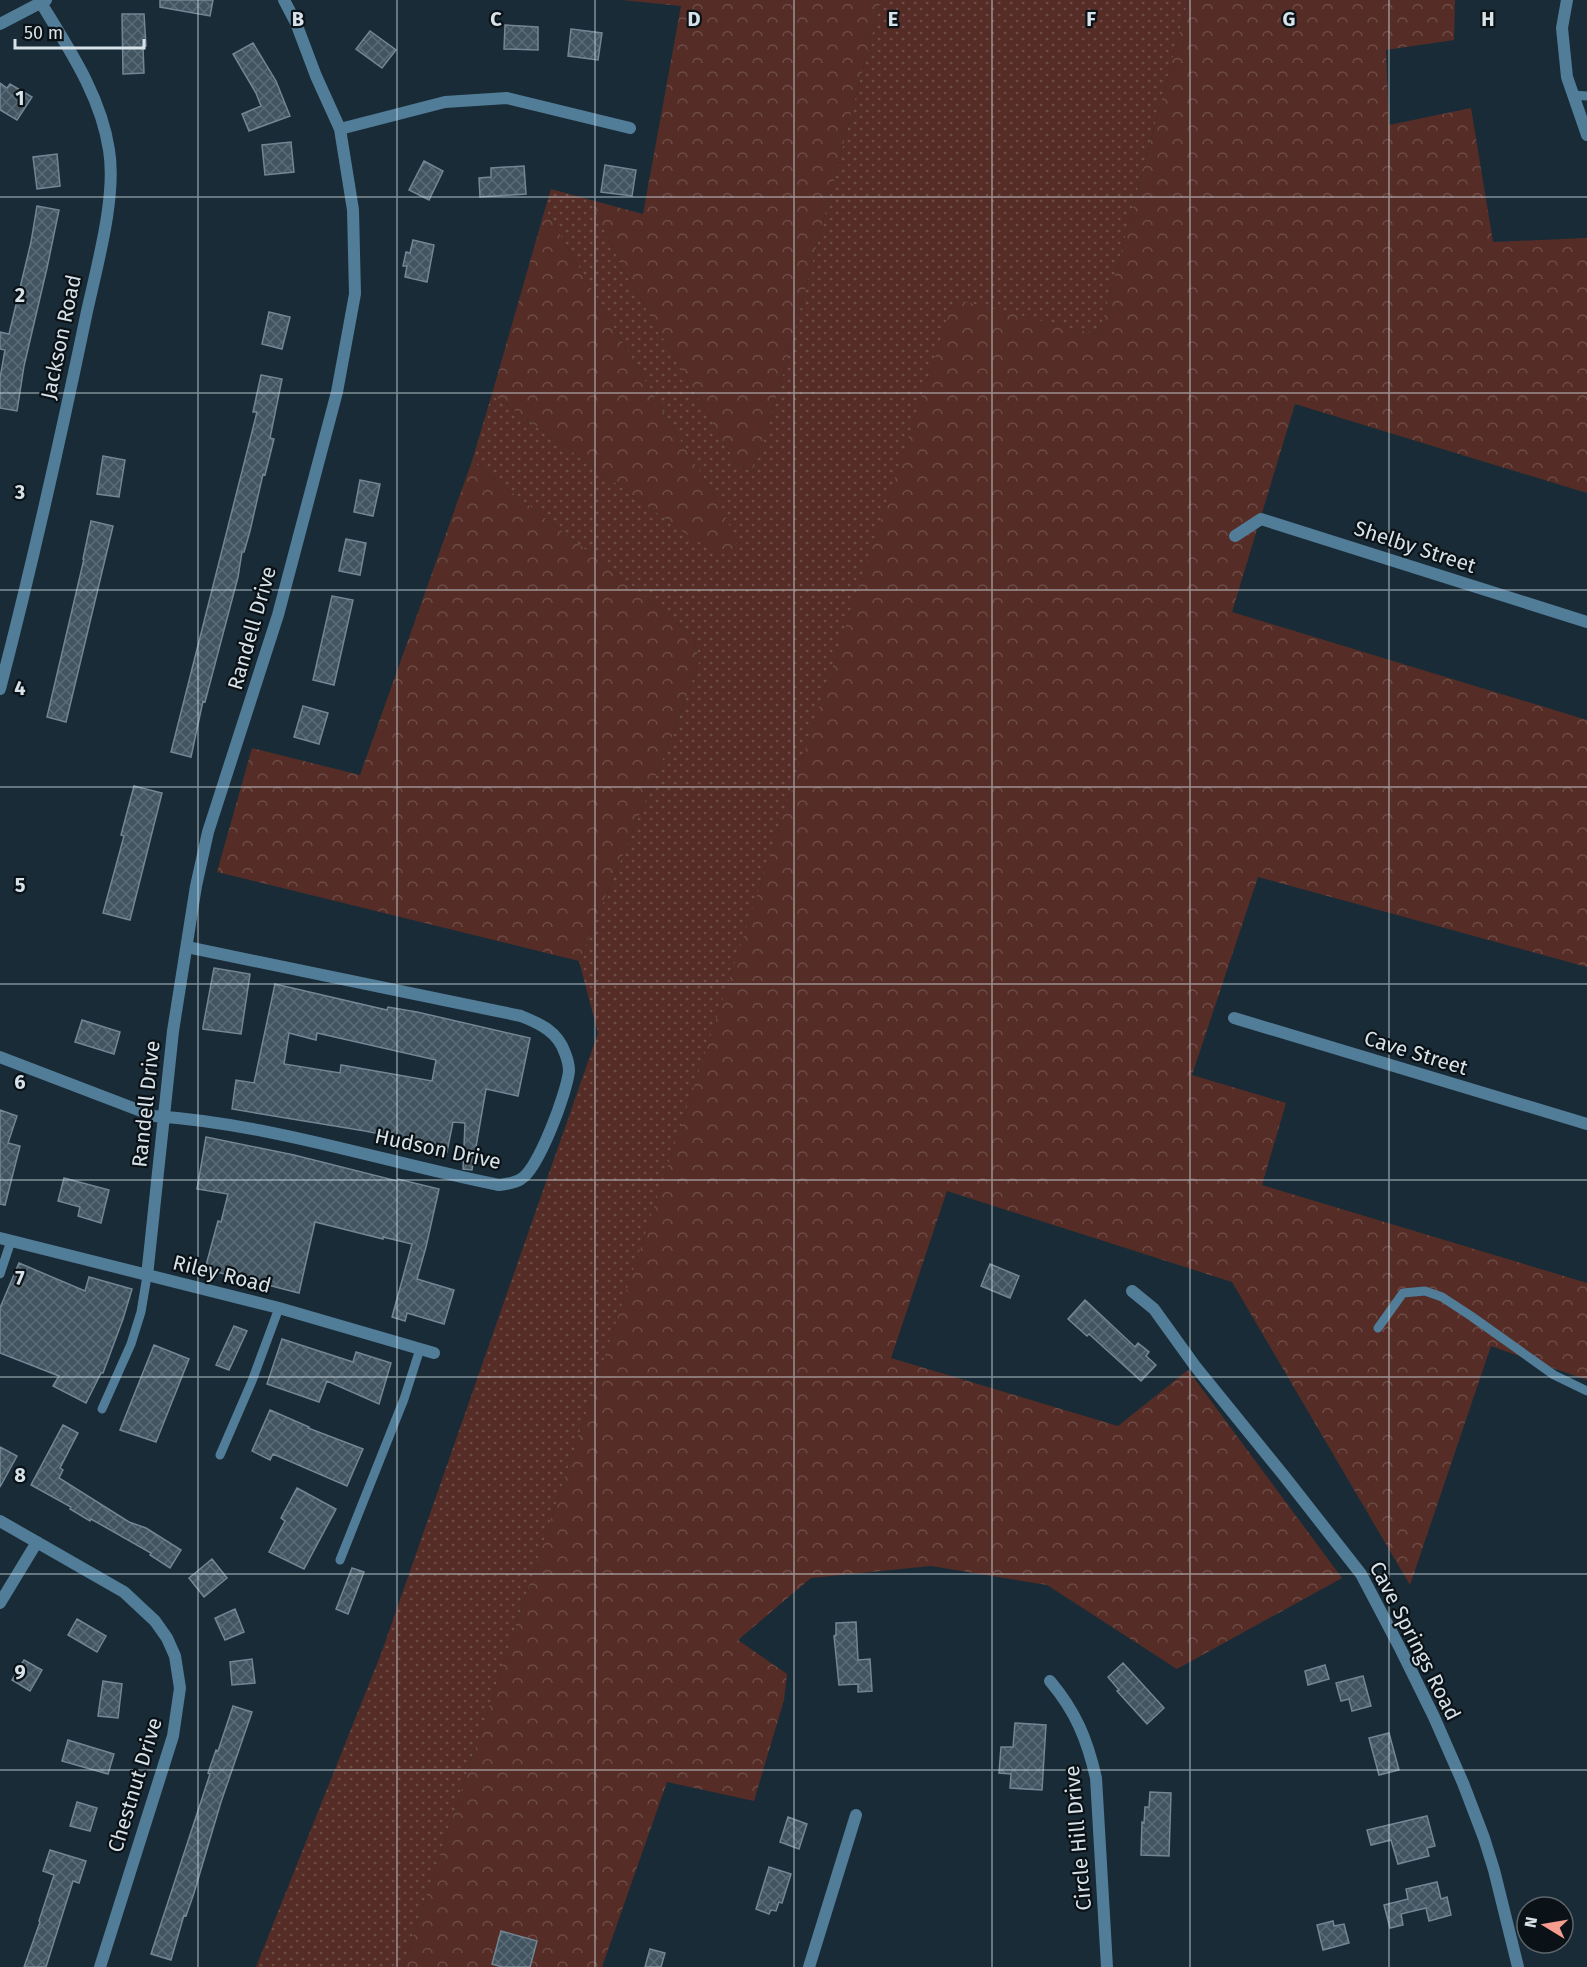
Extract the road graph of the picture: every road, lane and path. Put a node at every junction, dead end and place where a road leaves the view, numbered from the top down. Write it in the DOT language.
graph roads {
  1 [pos="284,0"];
  2 [pos="1567,0"];
  3 [pos="43,1"];
  4 [pos="0,24"];
  5 [pos="1573,95"];
  6 [pos="1587,96"];
  7 [pos="630,128"];
  8 [pos="340,129"];
  9 [pos="1587,135"];
  10 [pos="1235,536"];
  11 [pos="1587,622"];
  12 [pos="0,689"];
  13 [pos="187,947"];
  14 [pos="1234,1018"];
  15 [pos="0,1057"];
  16 [pos="163,1117"];
  17 [pos="1587,1124"];
  18 [pos="6,1240"];
  19 [pos="0,1274"];
  20 [pos="147,1276"];
  21 [pos="1132,1291"];
  22 [pos="279,1308"];
  23 [pos="1378,1328"];
  24 [pos="420,1349"];
  25 [pos="434,1353"];
  26 [pos="1587,1391"];
  27 [pos="102,1409"];
  28 [pos="220,1455"];
  29 [pos="0,1521"];
  30 [pos="37,1542"];
  31 [pos="340,1560"];
  32 [pos="0,1604"];
  33 [pos="1050,1681"];
  34 [pos="856,1815"];
  35 [pos="100,1967"];
  36 [pos="809,1967"];
  37 [pos="1107,1967"];
  38 [pos="1518,1967"];
  1 -- 8 [label="street, Randell Drive"];
  2 -- 5 [label="street"];
  3 -- 4 [label="street"];
  3 -- 12 [label="street, Jackson Road"];
  5 -- 6 [label="lane"];
  5 -- 9 [label="street"];
  7 -- 8 [label="street"];
  8 -- 13 [label="street, Randell Drive"];
  10 -- 11 [label="street, Shelby Street"];
  13 -- 16 [label="street, Randell Drive"];
  13 -- 16 [label="street, Hudson Drive"];
  14 -- 17 [label="street, Cave Street"];
  15 -- 16 [label="street, Hudson Drive"];
  16 -- 20 [label="street, Randell Drive"];
  18 -- 19 [label="lane"];
  18 -- 20 [label="street, Riley Road"];
  20 -- 22 [label="street, Riley Road"];
  20 -- 27 [label="lane"];
  21 -- 38 [label="street, Cave Springs Road"];
  22 -- 24 [label="street, Riley Road"];
  22 -- 28 [label="lane"];
  23 -- 26 [label="lane"];
  24 -- 25 [label="street, Riley Road"];
  24 -- 31 [label="lane"];
  29 -- 30 [label="street, Chestnut Drive"];
  30 -- 32 [label="street"];
  30 -- 35 [label="street, Chestnut Drive"];
  33 -- 37 [label="street, Circle Hill Drive"];
  34 -- 36 [label="street"];
}
